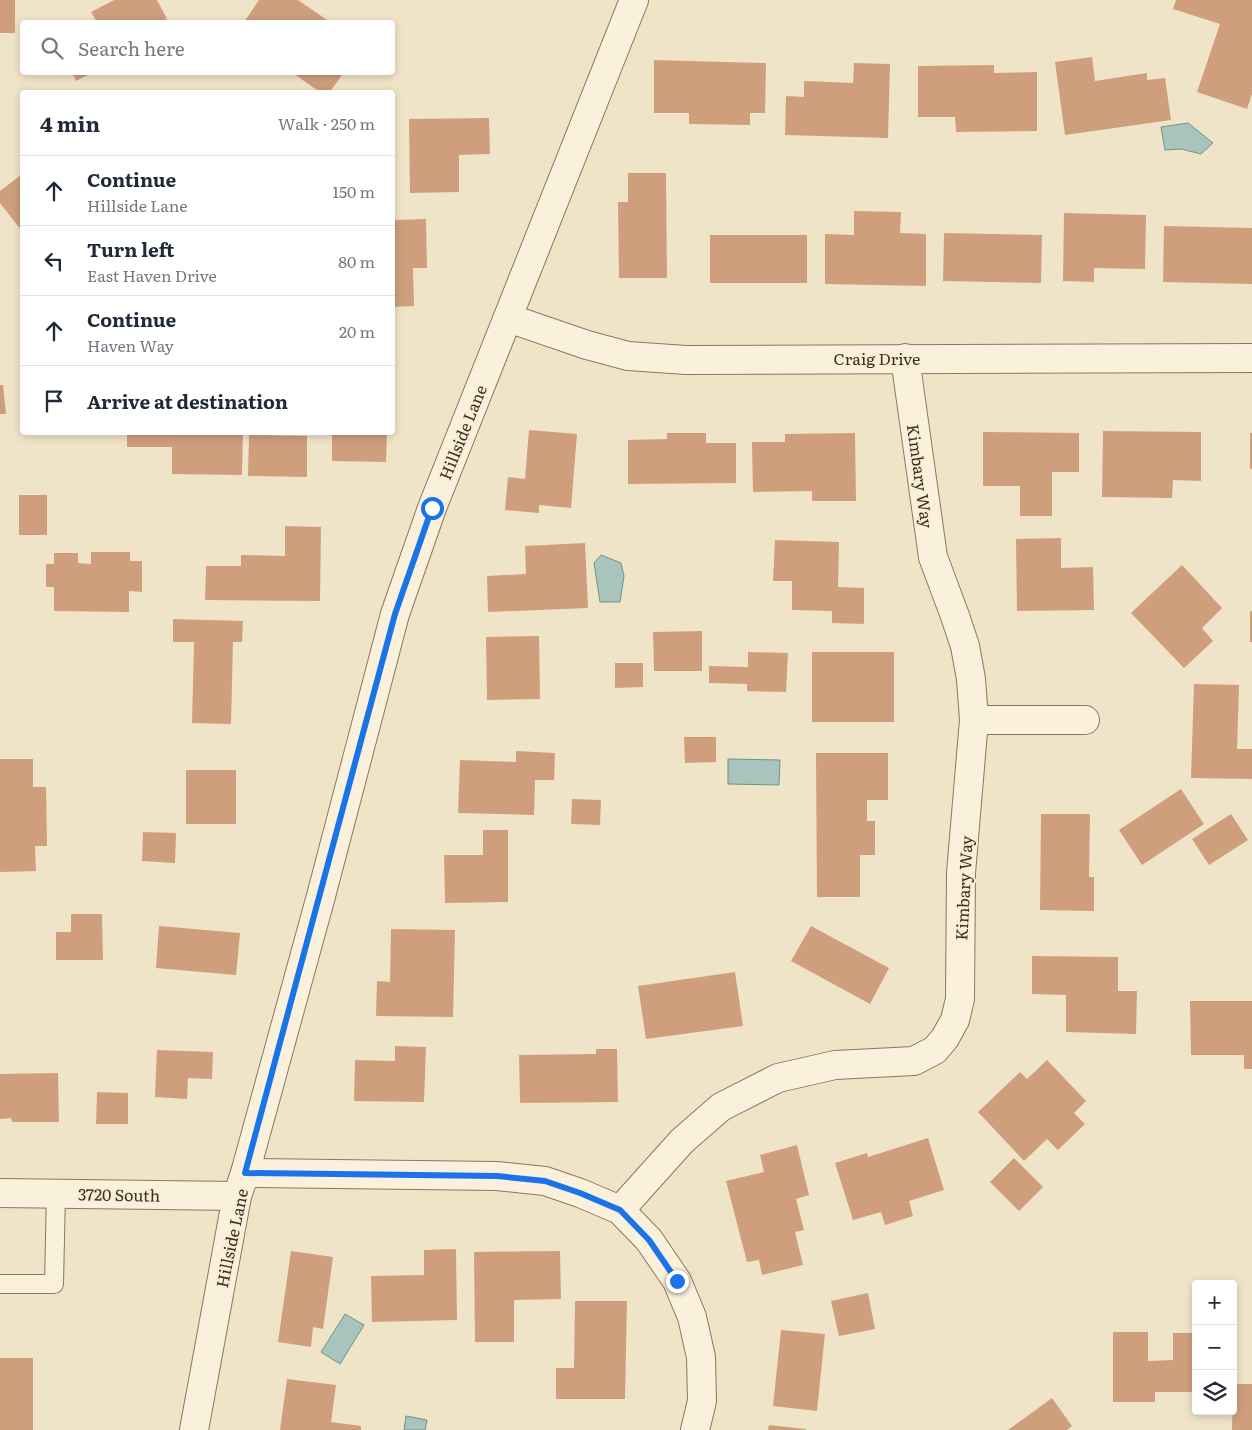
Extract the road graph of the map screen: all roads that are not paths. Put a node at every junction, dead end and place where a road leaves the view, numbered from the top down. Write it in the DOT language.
graph roads {
  1 [pos="634,0"];
  2 [pos="508,318"];
  3 [pos="905,358"];
  4 [pos="1252,358"];
  5 [pos="974,720"];
  6 [pos="1085,720"];
  7 [pos="241,1185"];
  8 [pos="0,1192"];
  9 [pos="56,1193"];
  10 [pos="620,1210"];
  11 [pos="0,1284"];
  12 [pos="194,1430"];
  13 [pos="695,1430"];
  1 -- 2 [label="street, Hillside Lane"];
  2 -- 3 [label="street, Craig Drive"];
  2 -- 7 [label="street, Hillside Lane"];
  3 -- 4 [label="street, Craig Drive"];
  3 -- 5 [label="street, Kimbary Way"];
  5 -- 6 [label="street"];
  5 -- 10 [label="street, Kimbary Way"];
  7 -- 9 [label="street, 3720 South"];
  7 -- 10 [label="street, 3720 South"];
  7 -- 12 [label="street, Hillside Lane"];
  8 -- 9 [label="street, 3720 South"];
  9 -- 11 [label="lane"];
  10 -- 13 [label="street"];
}
